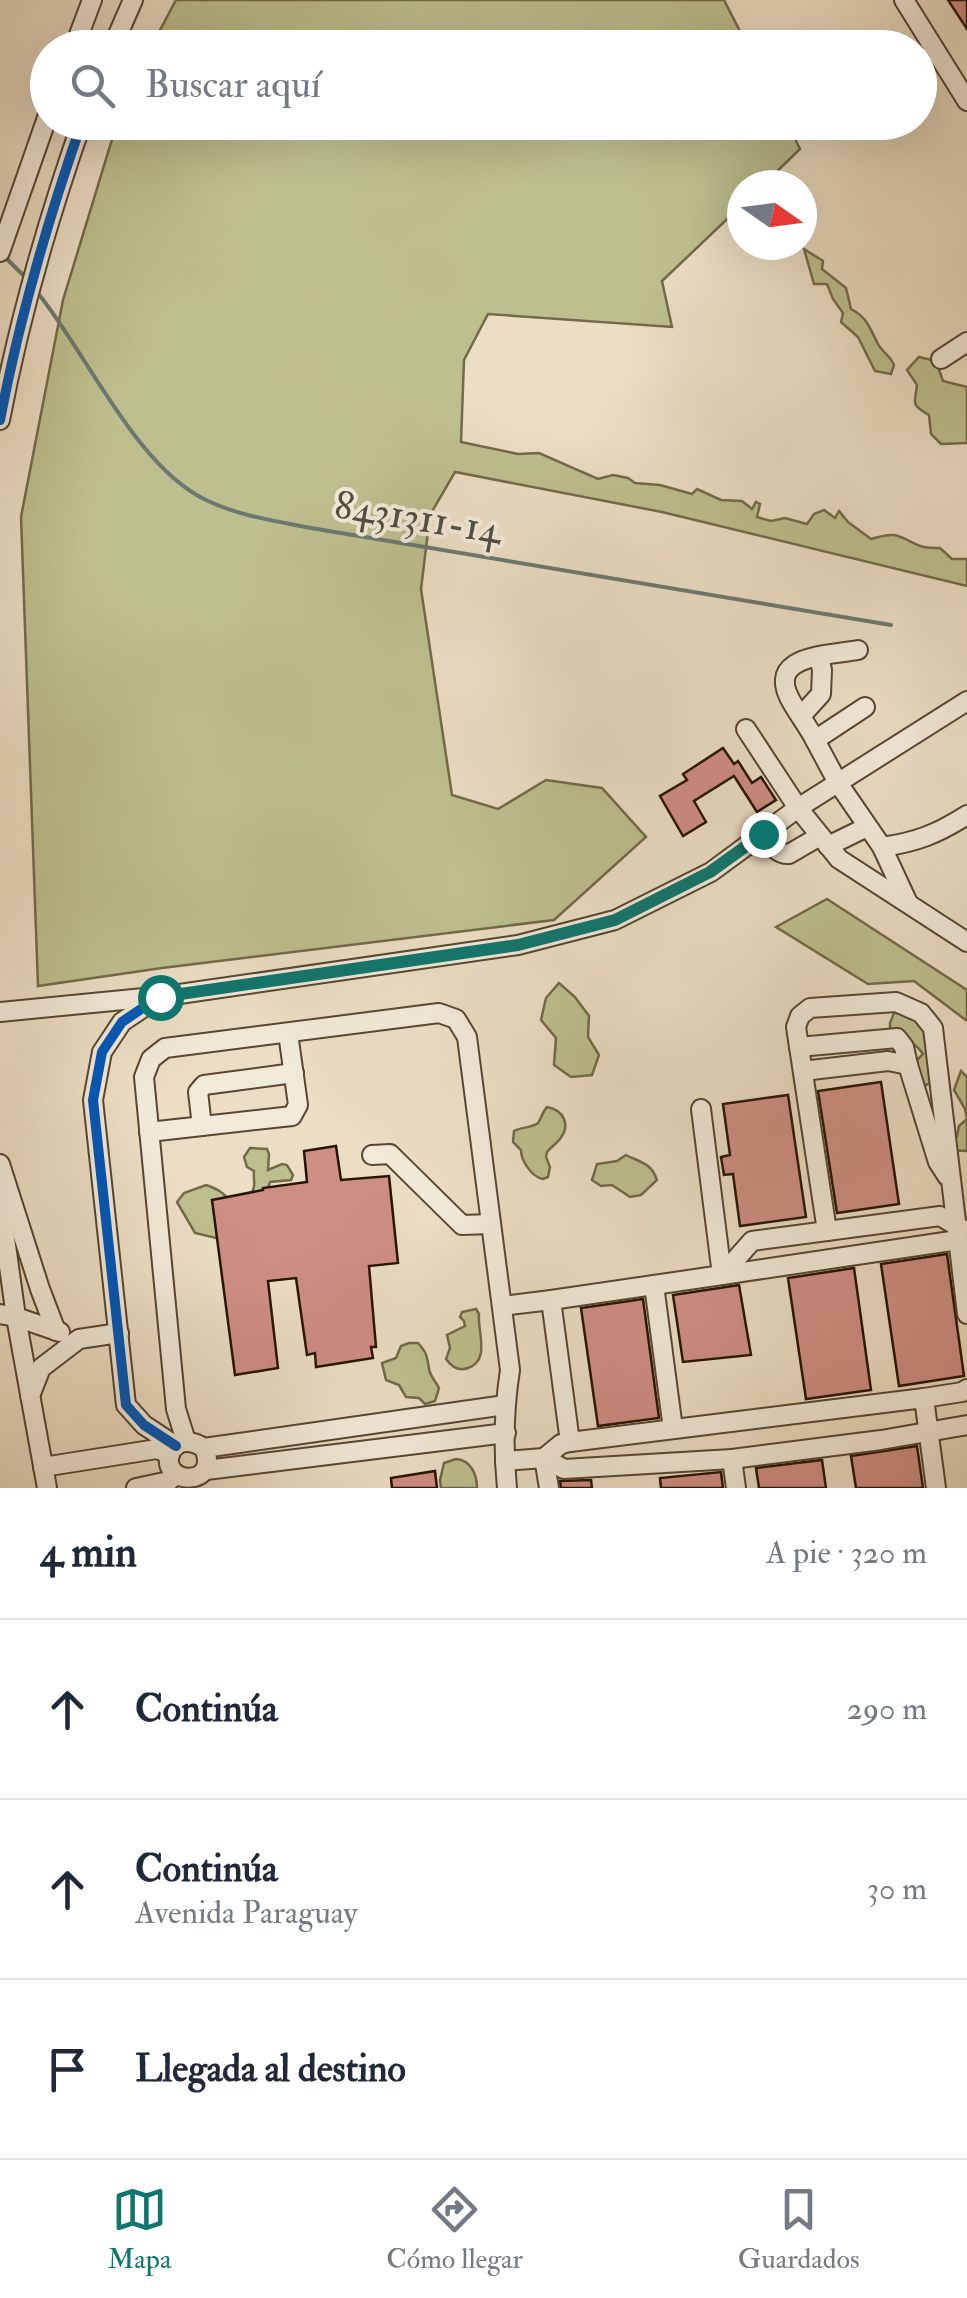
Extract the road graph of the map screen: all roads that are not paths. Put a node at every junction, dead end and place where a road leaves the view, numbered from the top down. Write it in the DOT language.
graph roads {
  1 [pos="92,0"];
  2 [pos="133,0"];
  3 [pos="904,0"];
  4 [pos="81,30"];
  5 [pos="120,30"];
  6 [pos="924,30"];
  7 [pos="937,48"];
  8 [pos="964,88"];
  9 [pos="39,140"];
  10 [pos="76,140"];
  11 [pos="0,252"];
  12 [pos="967,342"];
  13 [pos="941,359"];
  14 [pos="0,420"];
  15 [pos="858,650"];
  16 [pos="819,657"];
  17 [pos="967,701"];
  18 [pos="864,707"];
  19 [pos="802,716"];
  20 [pos="746,729"];
  21 [pos="815,740"];
  22 [pos="838,783"];
  23 [pos="798,808"];
  24 [pos="967,815"];
  25 [pos="867,826"];
  26 [pos="763,834"];
  27 [pos="824,841"];
  28 [pos="882,846"];
  29 [pos="908,903"];
  30 [pos="967,942"];
  31 [pos="160,997"];
  32 [pos="0,1012"];
  33 [pos="288,1033"];
  34 [pos="799,1048"];
  35 [pos="908,1065"];
  36 [pos="802,1071"];
  37 [pos="294,1073"];
  38 [pos="915,1087"];
  39 [pos="942,1087"];
  40 [pos="701,1109"];
  41 [pos="202,1126"];
  42 [pos="149,1132"];
  43 [pos="372,1155"];
  44 [pos="0,1164"];
  45 [pos="951,1181"];
  46 [pos="0,1202"];
  47 [pos="491,1224"];
  48 [pos="828,1231"];
  49 [pos="960,1232"];
  50 [pos="722,1274"];
  51 [pos="654,1285"];
  52 [pos="551,1300"];
  53 [pos="502,1306"];
  54 [pos="967,1314"];
  55 [pos="8,1316"];
  56 [pos="56,1331"];
  57 [pos="119,1332"];
  58 [pos="79,1340"];
  59 [pos="967,1389"];
  60 [pos="30,1396"];
  61 [pos="924,1398"];
  62 [pos="505,1404"];
  63 [pos="967,1426"];
  64 [pos="673,1430"];
  65 [pos="929,1432"];
  66 [pos="506,1433"];
  67 [pos="570,1442"];
  68 [pos="184,1447"];
  69 [pos="544,1458"];
  70 [pos="732,1459"];
  71 [pos="504,1461"];
  72 [pos="43,1467"];
  73 [pos="192,1478"];
  74 [pos="47,1488"];
  75 [pos="136,1488"];
  76 [pos="507,1488"];
  77 [pos="548,1488"];
  78 [pos="736,1488"];
  79 [pos="936,1488"];
  1 -- 4 [label="street"];
  2 -- 5 [label="street"];
  3 -- 6 [label="street"];
  7 -- 8 [label="street"];
  9 -- 11 [label="street"];
  10 -- 14 [label="street"];
  12 -- 13 [label="street"];
  15 -- 16 [label="street"];
  16 -- 19 [label="street"];
  16 -- 19 [label="street"];
  17 -- 22 [label="street"];
  18 -- 21 [label="street"];
  19 -- 21 [label="street"];
  20 -- 23 [label="street"];
  21 -- 22 [label="street"];
  22 -- 23 [label="street"];
  22 -- 25 [label="street"];
  23 -- 26 [label="street"];
  23 -- 27 [label="street"];
  24 -- 28 [label="street"];
  25 -- 27 [label="street"];
  25 -- 28 [label="street"];
  26 -- 27 [label="street"];
  26 -- 31 [label="street"];
  27 -- 29 [label="street"];
  28 -- 29 [label="street"];
  29 -- 30 [label="street"];
  31 -- 32 [label="street"];
  31 -- 57 [label="street"];
  33 -- 37 [label="street"];
  33 -- 42 [label="street"];
  33 -- 47 [label="street"];
  34 -- 35 [label="street"];
  34 -- 36 [label="street"];
  34 -- 39 [label="street"];
  35 -- 36 [label="street"];
  35 -- 38 [label="street"];
  36 -- 48 [label="street"];
  37 -- 41 [label="street"];
  37 -- 41 [label="street"];
  38 -- 39 [label="street"];
  38 -- 45 [label="street"];
  39 -- 45 [label="street"];
  40 -- 50 [label="street"];
  41 -- 42 [label="street"];
  42 -- 68 [label="street"];
  43 -- 47 [label="street"];
  44 -- 56 [label="street"];
  45 -- 49 [label="street"];
  46 -- 55 [label="street"];
  47 -- 53 [label="street"];
  48 -- 49 [label="street"];
  48 -- 50 [label="street"];
  49 -- 50 [label="street"];
  49 -- 54 [label="street"];
  50 -- 51 [label="street"];
  51 -- 52 [label="street"];
  51 -- 64 [label="street"];
  52 -- 53 [label="street"];
  52 -- 67 [label="street"];
  53 -- 62 [label="street"];
  55 -- 56 [label="street"];
  55 -- 60 [label="street"];
  56 -- 58 [label="street"];
  57 -- 58 [label="street"];
  57 -- 68 [label="street"];
  58 -- 60 [label="street"];
  59 -- 61 [label="street"];
  60 -- 72 [label="street"];
  61 -- 64 [label="street"];
  61 -- 65 [label="street"];
  62 -- 66 [label="street"];
  62 -- 68 [label="street"];
  63 -- 65 [label="street"];
  64 -- 67 [label="street"];
  65 -- 70 [label="street"];
  65 -- 79 [label="street"];
  66 -- 71 [label="street"];
  66 -- 73 [label="street"];
  67 -- 69 [label="street"];
  68 -- 72 [label="street"];
  68 -- 73 [label="street"];
  68 -- 73 [label="street"];
  69 -- 70 [label="street"];
  69 -- 71 [label="street"];
  69 -- 77 [label="street"];
  70 -- 78 [label="street"];
  71 -- 76 [label="street"];
  72 -- 74 [label="street"];
  73 -- 75 [label="street"];
}
